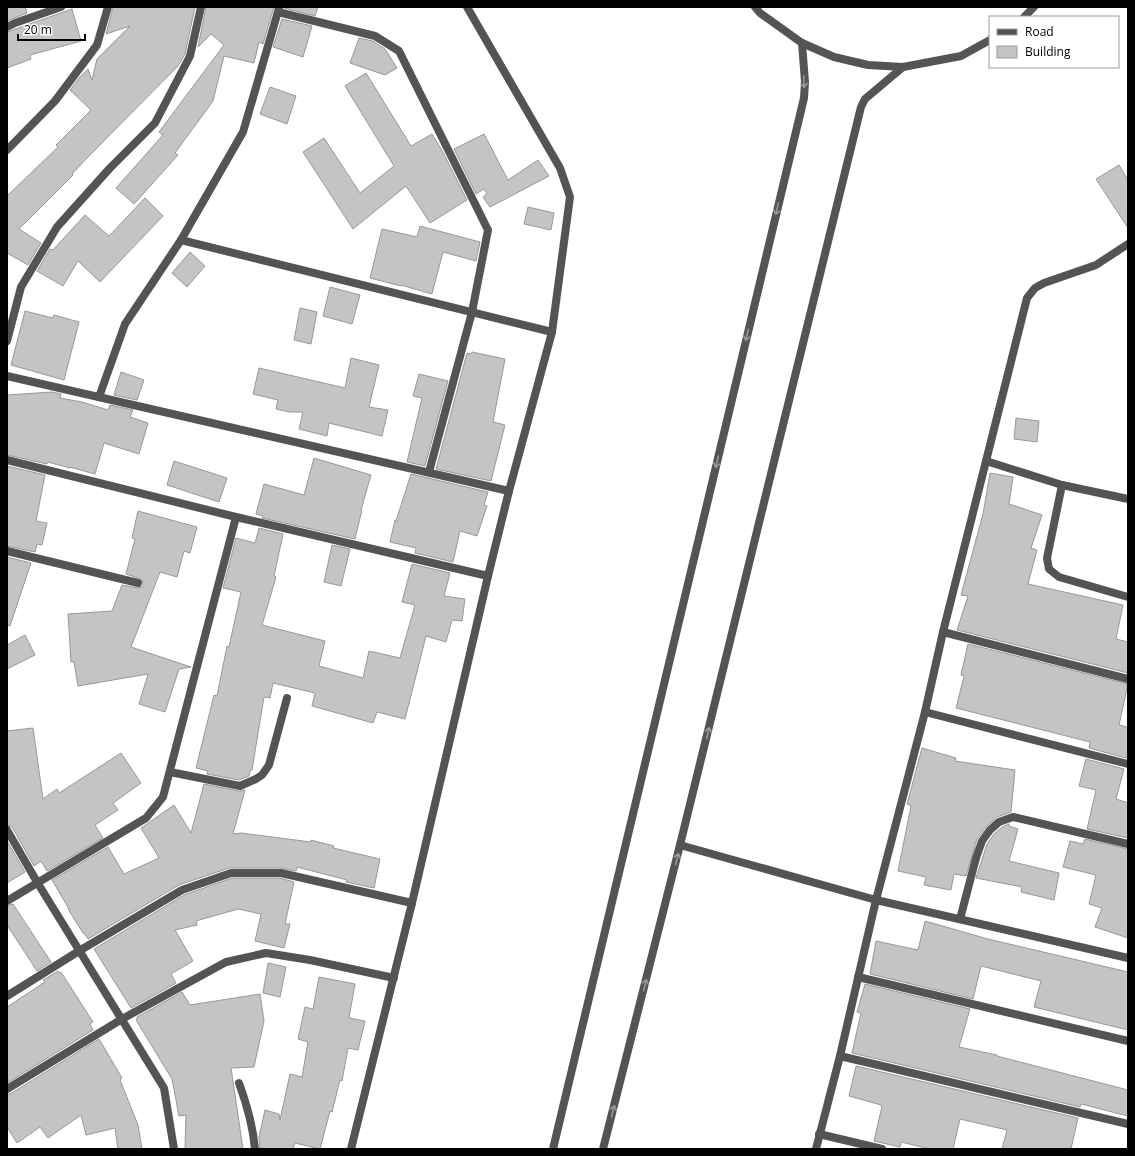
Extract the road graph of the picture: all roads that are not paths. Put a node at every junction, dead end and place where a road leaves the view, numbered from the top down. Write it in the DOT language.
graph roads {
  1 [pos="61,7"];
  2 [pos="108,7"];
  3 [pos="201,7"];
  4 [pos="467,7"];
  5 [pos="755,7"];
  6 [pos="1034,7"];
  7 [pos="278,9"];
  8 [pos="1025,16"];
  9 [pos="7,27"];
  10 [pos="989,41"];
  11 [pos="802,43"];
  12 [pos="903,67"];
  13 [pos="7,150"];
  14 [pos="181,240"];
  15 [pos="1128,244"];
  16 [pos="472,312"];
  17 [pos="552,332"];
  18 [pos="7,341"];
  19 [pos="7,376"];
  20 [pos="99,397"];
  21 [pos="7,460"];
  22 [pos="986,461"];
  23 [pos="429,472"];
  24 [pos="1062,485"];
  25 [pos="509,491"];
  26 [pos="1128,499"];
  27 [pos="236,517"];
  28 [pos="7,551"];
  29 [pos="488,576"];
  30 [pos="138,584"];
  31 [pos="1128,597"];
  32 [pos="943,632"];
  33 [pos="1128,678"];
  34 [pos="287,698"];
  35 [pos="925,712"];
  36 [pos="1128,764"];
  37 [pos="170,772"];
  38 [pos="7,830"];
  39 [pos="1128,844"];
  40 [pos="680,845"];
  41 [pos="37,882"];
  42 [pos="876,900"];
  43 [pos="7,901"];
  44 [pos="412,903"];
  45 [pos="960,919"];
  46 [pos="80,951"];
  47 [pos="1128,958"];
  48 [pos="858,977"];
  49 [pos="394,978"];
  50 [pos="7,996"];
  51 [pos="122,1019"];
  52 [pos="1128,1041"];
  53 [pos="840,1056"];
  54 [pos="240,1083"];
  55 [pos="7,1089"];
  56 [pos="1128,1124"];
  57 [pos="819,1134"];
  58 [pos="174,1149"];
  59 [pos="255,1149"];
  60 [pos="351,1149"];
  61 [pos="553,1149"];
  62 [pos="604,1149"];
  63 [pos="816,1149"];
  64 [pos="882,1149"];
  1 -- 9 [label="street"];
  2 -- 13 [label="street"];
  3 -- 18 [label="street"];
  4 -- 17 [label="street"];
  5 -- 11 [label="street"];
  6 -- 8 [label="street"];
  7 -- 14 [label="street"];
  7 -- 16 [label="street"];
  10 -- 12 [label="street"];
  11 -- 12 [label="street"];
  11 -- 61 [label="street, one-way"];
  40 -- 12 [label="street, one-way"];
  14 -- 16 [label="street"];
  14 -- 20 [label="street"];
  15 -- 22 [label="street"];
  16 -- 17 [label="street"];
  16 -- 23 [label="street"];
  17 -- 25 [label="street"];
  19 -- 20 [label="street"];
  20 -- 23 [label="street"];
  21 -- 27 [label="street"];
  22 -- 24 [label="street"];
  22 -- 32 [label="street"];
  23 -- 25 [label="street"];
  24 -- 26 [label="street"];
  24 -- 31 [label="street"];
  25 -- 29 [label="street"];
  27 -- 29 [label="street"];
  27 -- 37 [label="street"];
  28 -- 30 [label="street"];
  29 -- 44 [label="street"];
  32 -- 33 [label="street"];
  32 -- 35 [label="street"];
  34 -- 37 [label="street"];
  35 -- 36 [label="street"];
  35 -- 42 [label="street"];
  37 -- 41 [label="street"];
  38 -- 41 [label="street"];
  39 -- 45 [label="street"];
  40 -- 42 [label="street"];
  62 -- 40 [label="street, one-way"];
  41 -- 43 [label="street"];
  41 -- 46 [label="street"];
  42 -- 45 [label="street"];
  42 -- 48 [label="street"];
  44 -- 46 [label="street"];
  44 -- 49 [label="street"];
  45 -- 47 [label="street"];
  46 -- 50 [label="street"];
  46 -- 51 [label="street"];
  48 -- 52 [label="street"];
  48 -- 53 [label="street"];
  49 -- 51 [label="street"];
  49 -- 60 [label="street"];
  51 -- 55 [label="street"];
  51 -- 58 [label="street"];
  53 -- 56 [label="street"];
  53 -- 57 [label="street"];
  54 -- 59 [label="street"];
  57 -- 63 [label="street"];
  57 -- 64 [label="street"];
}
